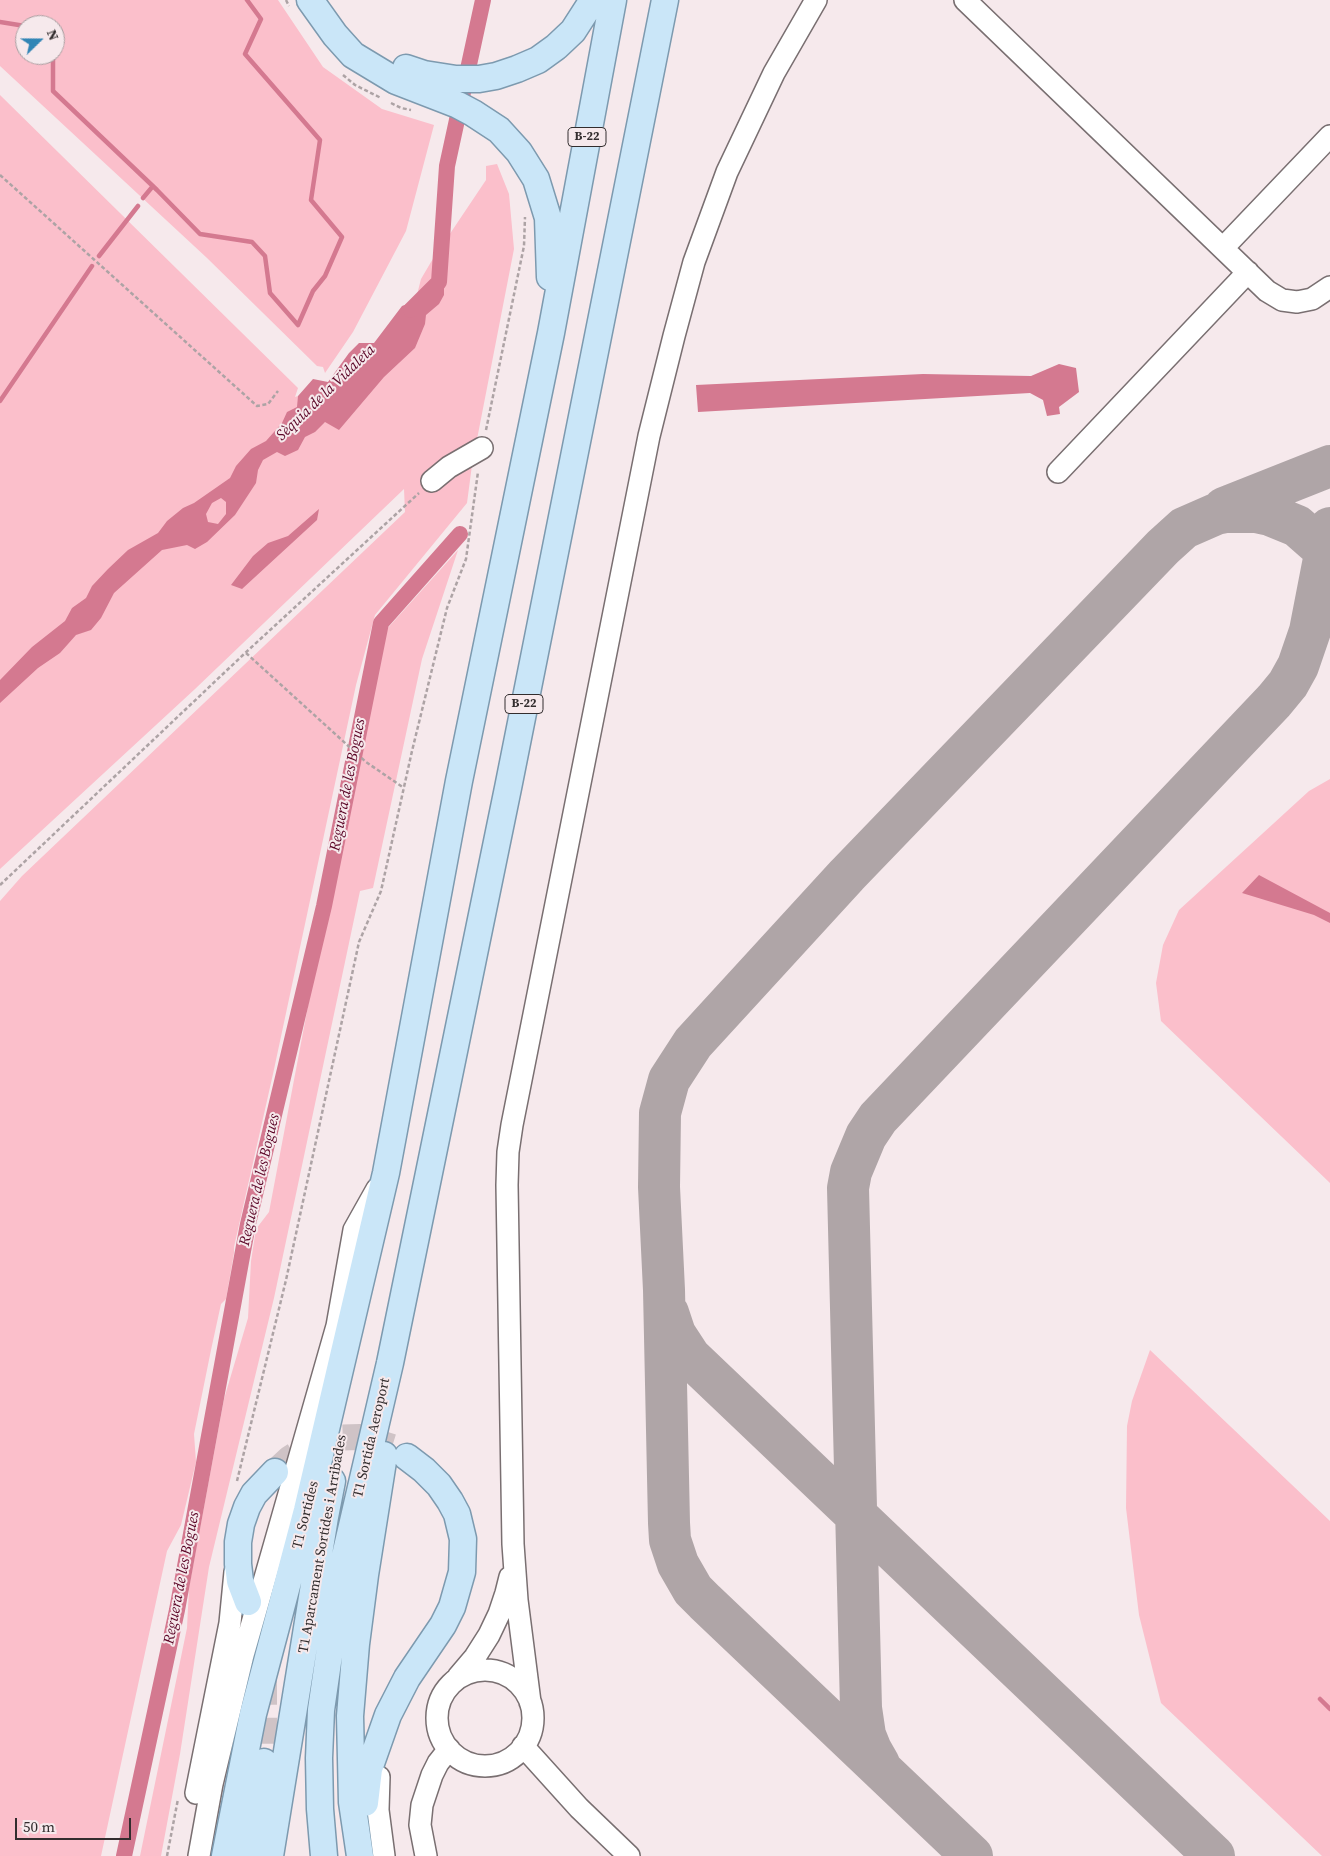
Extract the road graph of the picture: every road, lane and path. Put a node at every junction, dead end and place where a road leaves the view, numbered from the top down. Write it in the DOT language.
graph roads {
  1 [pos="310,0"];
  2 [pos="329,0"];
  3 [pos="593,0"];
  4 [pos="613,0"];
  5 [pos="664,0"];
  6 [pos="816,0"];
  7 [pos="964,0"];
  8 [pos="437,87"];
  9 [pos="1330,136"];
  10 [pos="0,175"];
  11 [pos="524,210"];
  12 [pos="1223,248"];
  13 [pos="1248,272"];
  14 [pos="1330,287"];
  15 [pos="550,333"];
  16 [pos="278,391"];
  17 [pos="482,448"];
  18 [pos="1058,472"];
  19 [pos="432,481"];
  20 [pos="246,653"];
  21 [pos="404,788"];
  22 [pos="0,885"];
  23 [pos="386,1173"];
  24 [pos="286,1280"];
  25 [pos="390,1363"];
  26 [pos="407,1457"];
  27 [pos="275,1472"];
  28 [pos="238,1542"];
  29 [pos="513,1544"];
  30 [pos="248,1602"];
  31 [pos="457,1678"];
  32 [pos="530,1702"];
  33 [pos="379,1740"];
  34 [pos="523,1746"];
  35 [pos="450,1749"];
  36 [pos="264,1762"];
  37 [pos="184,1856"];
  38 [pos="199,1856"];
  39 [pos="225,1856"];
  40 [pos="248,1856"];
  41 [pos="270,1856"];
  42 [pos="324,1856"];
  43 [pos="360,1856"];
  44 [pos="368,1856"];
  45 [pos="384,1856"];
  46 [pos="426,1856"];
  47 [pos="629,1856"];
  1 -- 8 [label="main road"];
  2 -- 8 [label="main road"];
  3 -- 8 [label="main road"];
  4 -- 15 [label="main road, B-22"];
  5 -- 25 [label="main road, B-22"];
  6 -- 29 [label="lane"];
  7 -- 12 [label="lane"];
  8 -- 15 [label="main road"];
  9 -- 12 [label="lane"];
  10 -- 16 [label="path"];
  11 -- 17 [label="path"];
  12 -- 13 [label="lane"];
  13 -- 14 [label="lane"];
  13 -- 18 [label="lane"];
  15 -- 23 [label="main road, B-22"];
  17 -- 19 [label="lane"];
  17 -- 21 [label="path"];
  19 -- 20 [label="path"];
  20 -- 21 [label="path"];
  20 -- 22 [label="path"];
  21 -- 24 [label="path"];
  23 -- 38 [label="lane"];
  23 -- 39 [label="main road, T1 Sortides"];
  23 -- 41 [label="main road, T1 Aparcament Sortides i Arribades"];
  25 -- 42 [label="main road, T1 Sortida Aeroport"];
  25 -- 43 [label="main road, T1 Sortida Aeroport"];
  26 -- 33 [label="main road"];
  27 -- 28 [label="main road"];
  28 -- 30 [label="main road"];
  28 -- 37 [label="lane"];
  29 -- 31 [label="lane"];
  29 -- 32 [label="lane"];
  31 -- 32 [label="lane"];
  31 -- 35 [label="lane"];
  32 -- 34 [label="lane"];
  33 -- 44 [label="main road"];
  33 -- 45 [label="lane"];
  34 -- 35 [label="lane"];
  34 -- 47 [label="lane"];
  35 -- 46 [label="lane"];
  36 -- 40 [label="main road"];
}
